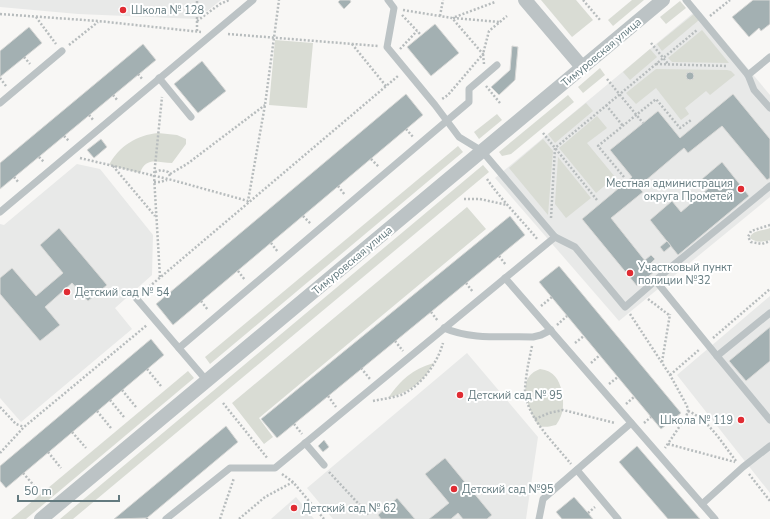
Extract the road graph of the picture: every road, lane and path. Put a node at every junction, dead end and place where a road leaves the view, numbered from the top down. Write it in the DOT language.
graph roads {
  1 [pos="197,0"];
  2 [pos="229,0"];
  3 [pos="253,0"];
  4 [pos="279,0"];
  5 [pos="388,0"];
  6 [pos="443,0"];
  7 [pos="525,0"];
  8 [pos="583,0"];
  9 [pos="663,0"];
  10 [pos="686,0"];
  11 [pos="730,0"];
  12 [pos="495,2"];
  13 [pos="394,8"];
  14 [pos="0,14"];
  15 [pos="440,16"];
  16 [pos="507,16"];
  17 [pos="36,17"];
  18 [pos="452,18"];
  19 [pos="600,20"];
  20 [pos="98,21"];
  21 [pos="197,21"];
  22 [pos="500,22"];
  23 [pos="705,22"];
  24 [pos="197,31"];
  25 [pos="417,31"];
  26 [pos="214,33"];
  27 [pos="421,35"];
  28 [pos="273,38"];
  29 [pos="651,43"];
  30 [pos="352,44"];
  31 [pos="387,47"];
  32 [pos="196,48"];
  33 [pos="62,52"];
  34 [pos="483,54"];
  35 [pos="394,56"];
  36 [pos="770,57"];
  37 [pos="664,58"];
  38 [pos="737,62"];
  39 [pos="656,64"];
  40 [pos="496,65"];
  41 [pos="669,65"];
  42 [pos="582,67"];
  43 [pos="405,70"];
  44 [pos="748,75"];
  45 [pos="481,79"];
  46 [pos="607,79"];
  47 [pos="161,80"];
  48 [pos="386,86"];
  49 [pos="620,94"];
  50 [pos="500,102"];
  51 [pos="0,103"];
  52 [pos="265,105"];
  53 [pos="435,105"];
  54 [pos="606,105"];
  55 [pos="770,108"];
  56 [pos="636,115"];
  57 [pos="191,117"];
  58 [pos="446,120"];
  59 [pos="691,120"];
  60 [pos="643,123"];
  61 [pos="623,126"];
  62 [pos="543,133"];
  63 [pos="555,148"];
  64 [pos="482,151"];
  65 [pos="68,155"];
  66 [pos="113,166"];
  67 [pos="155,172"];
  68 [pos="170,174"];
  69 [pos="154,176"];
  70 [pos="624,178"];
  71 [pos="168,179"];
  72 [pos="487,180"];
  73 [pos="154,182"];
  74 [pos="770,186"];
  75 [pos="464,199"];
  76 [pos="597,200"];
  77 [pos="248,201"];
  78 [pos="507,206"];
  79 [pos="0,212"];
  80 [pos="156,216"];
  81 [pos="770,225"];
  82 [pos="553,234"];
  83 [pos="770,241"];
  84 [pos="544,246"];
  85 [pos="160,277"];
  86 [pos="505,278"];
  87 [pos="656,281"];
  88 [pos="770,290"];
  89 [pos="136,298"];
  90 [pos="672,300"];
  91 [pos="625,307"];
  92 [pos="770,313"];
  93 [pos="154,319"];
  94 [pos="444,328"];
  95 [pos="551,330"];
  96 [pos="533,337"];
  97 [pos="707,342"];
  98 [pos="179,348"];
  99 [pos="717,356"];
  100 [pos="662,362"];
  101 [pos="147,369"];
  102 [pos="670,374"];
  103 [pos="206,381"];
  104 [pos="161,386"];
  105 [pos="122,390"];
  106 [pos="359,399"];
  107 [pos="110,400"];
  108 [pos="0,407"];
  109 [pos="136,407"];
  110 [pos="97,411"];
  111 [pos="688,411"];
  112 [pos="124,417"];
  113 [pos="535,419"];
  114 [pos="770,420"];
  115 [pos="629,425"];
  116 [pos="24,427"];
  117 [pos="111,428"];
  118 [pos="72,432"];
  119 [pos="305,443"];
  120 [pos="668,444"];
  121 [pos="770,446"];
  122 [pos="86,448"];
  123 [pos="48,452"];
  124 [pos="0,453"];
  125 [pos="660,456"];
  126 [pos="740,465"];
  127 [pos="62,468"];
  128 [pos="238,468"];
  129 [pos="326,468"];
  130 [pos="576,470"];
  131 [pos="23,473"];
  132 [pos="293,482"];
  133 [pos="37,489"];
  134 [pos="770,500"];
  135 [pos="702,504"];
  136 [pos="369,515"];
  137 [pos="41,519"];
  138 [pos="166,519"];
  139 [pos="220,519"];
  140 [pos="239,519"];
  141 [pos="539,519"];
  142 [pos="618,519"];
  143 [pos="715,519"];
  1 -- 21 [label="path"];
  2 -- 21 [label="path"];
  3 -- 26 [label="lane"];
  4 -- 28 [label="path"];
  5 -- 13 [label="lane"];
  6 -- 15 [label="path"];
  7 -- 42 [label="street"];
  8 -- 19 [label="path"];
  9 -- 42 [label="street, Тимуровская улица"];
  10 -- 23 [label="lane"];
  11 -- 23 [label="path"];
  12 -- 18 [label="path"];
  13 -- 15 [label="path"];
  13 -- 25 [label="path"];
  13 -- 31 [label="lane"];
  14 -- 17 [label="path"];
  15 -- 18 [label="path"];
  16 -- 22 [label="path"];
  17 -- 20 [label="path"];
  17 -- 33 [label="path"];
  18 -- 22 [label="path"];
  18 -- 34 [label="path"];
  20 -- 24 [label="path"];
  20 -- 33 [label="path"];
  21 -- 24 [label="path"];
  22 -- 34 [label="path"];
  23 -- 37 [label="path"];
  23 -- 38 [label="lane"];
  24 -- 26 [label="path"];
  24 -- 32 [label="path"];
  25 -- 27 [label="path"];
  25 -- 35 [label="path"];
  26 -- 28 [label="path"];
  26 -- 32 [label="lane"];
  28 -- 30 [label="path"];
  28 -- 52 [label="path"];
  29 -- 37 [label="path"];
  30 -- 31 [label="path"];
  30 -- 48 [label="path"];
  31 -- 35 [label="lane"];
  32 -- 47 [label="lane"];
  33 -- 51 [label="lane"];
  34 -- 53 [label="path"];
  35 -- 43 [label="lane"];
  36 -- 44 [label="lane"];
  37 -- 39 [label="path"];
  37 -- 41 [label="path"];
  38 -- 41 [label="path"];
  38 -- 44 [label="lane"];
  39 -- 41 [label="path"];
  39 -- 49 [label="path"];
  40 -- 45 [label="lane"];
  42 -- 64 [label="street, Тимуровская улица"];
  43 -- 48 [label="path"];
  43 -- 53 [label="lane"];
  44 -- 55 [label="lane"];
  45 -- 50 [label="path"];
  45 -- 58 [label="lane"];
  46 -- 49 [label="path"];
  47 -- 57 [label="lane"];
  47 -- 65 [label="lane"];
  47 -- 67 [label="path"];
  48 -- 77 [label="path"];
  49 -- 54 [label="path"];
  49 -- 56 [label="path"];
  52 -- 68 [label="path"];
  52 -- 77 [label="path"];
  53 -- 58 [label="lane"];
  54 -- 61 [label="path"];
  54 -- 63 [label="path"];
  56 -- 59 [label="path"];
  56 -- 60 [label="path"];
  56 -- 61 [label="path"];
  58 -- 64 [label="lane"];
  58 -- 98 [label="lane"];
  61 -- 70 [label="path"];
  62 -- 63 [label="path"];
  63 -- 76 [label="path"];
  63 -- 82 [label="path"];
  64 -- 82 [label="lane"];
  64 -- 103 [label="street, Тимуровская улица"];
  65 -- 66 [label="path"];
  65 -- 79 [label="lane"];
  66 -- 69 [label="path"];
  66 -- 80 [label="path"];
  67 -- 68 [label="path"];
  67 -- 69 [label="path"];
  68 -- 71 [label="path"];
  69 -- 71 [label="path"];
  69 -- 73 [label="path"];
  71 -- 73 [label="path"];
  71 -- 77 [label="path"];
  72 -- 78 [label="path"];
  73 -- 80 [label="path"];
  74 -- 87 [label="lane"];
  75 -- 78 [label="path"];
  77 -- 85 [label="path"];
  78 -- 84 [label="path"];
  80 -- 85 [label="path"];
  81 -- 83 [label="path"];
  82 -- 84 [label="lane"];
  82 -- 91 [label="lane"];
  84 -- 86 [label="lane"];
  85 -- 89 [label="path"];
  86 -- 94 [label="lane"];
  86 -- 95 [label="lane"];
  87 -- 90 [label="lane"];
  87 -- 91 [label="lane"];
  88 -- 97 [label="path"];
  89 -- 93 [label="lane"];
  90 -- 97 [label="lane"];
  90 -- 100 [label="path"];
  91 -- 100 [label="path"];
  92 -- 99 [label="lane"];
  93 -- 98 [label="lane"];
  93 -- 116 [label="path"];
  94 -- 96 [label="lane"];
  94 -- 106 [label="lane"];
  94 -- 106 [label="path"];
  95 -- 96 [label="lane"];
  95 -- 115 [label="lane"];
  96 -- 113 [label="path"];
  97 -- 99 [label="lane"];
  97 -- 102 [label="path"];
  98 -- 103 [label="lane"];
  99 -- 114 [label="lane"];
  100 -- 102 [label="path"];
  101 -- 104 [label="path"];
  102 -- 111 [label="path"];
  103 -- 137 [label="street, Тимуровская улица"];
  105 -- 109 [label="path"];
  106 -- 119 [label="lane"];
  107 -- 112 [label="path"];
  108 -- 116 [label="path"];
  110 -- 117 [label="path"];
  111 -- 120 [label="path"];
  111 -- 126 [label="path"];
  113 -- 115 [label="path"];
  113 -- 130 [label="path"];
  115 -- 125 [label="lane"];
  115 -- 130 [label="lane"];
  116 -- 124 [label="path"];
  118 -- 122 [label="path"];
  119 -- 128 [label="lane"];
  119 -- 129 [label="lane"];
  120 -- 125 [label="path"];
  120 -- 126 [label="path"];
  121 -- 126 [label="lane"];
  123 -- 127 [label="path"];
  125 -- 135 [label="lane"];
  126 -- 134 [label="path"];
  126 -- 135 [label="lane"];
  128 -- 138 [label="lane"];
  128 -- 139 [label="path"];
  129 -- 136 [label="path"];
  130 -- 141 [label="lane"];
  130 -- 142 [label="lane"];
  131 -- 133 [label="path"];
  132 -- 140 [label="path"];
  135 -- 143 [label="lane"];
}
